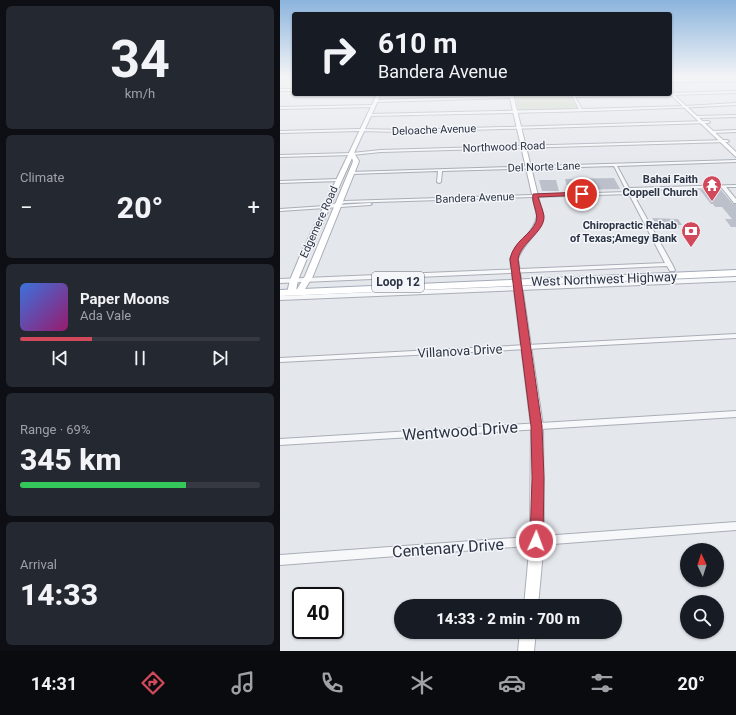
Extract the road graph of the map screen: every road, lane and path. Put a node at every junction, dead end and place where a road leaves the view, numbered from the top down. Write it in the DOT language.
graph roads {
  1 [pos="311,106"];
  2 [pos="373,106"];
  3 [pos="514,106"];
  4 [pos="579,106"];
  5 [pos="698,106"];
  6 [pos="688,107"];
  7 [pos="280,108"];
  8 [pos="581,110"];
  9 [pos="515,111"];
  10 [pos="369,115"];
  11 [pos="736,116"];
  12 [pos="703,120"];
  13 [pos="520,128"];
  14 [pos="362,130"];
  15 [pos="736,131"];
  16 [pos="280,132"];
  17 [pos="715,132"];
  18 [pos="724,141"];
  19 [pos="524,147"];
  20 [pos="736,149"];
  21 [pos="352,154"];
  22 [pos="736,155"];
  23 [pos="280,156"];
  24 [pos="347,161"];
  25 [pos="356,161"];
  26 [pos="736,162"];
  27 [pos="615,165"];
  28 [pos="528,168"];
  29 [pos="440,170"];
  30 [pos="351,173"];
  31 [pos="338,180"];
  32 [pos="280,182"];
  33 [pos="439,182"];
  34 [pos="723,186"];
  35 [pos="736,186"];
  36 [pos="629,191"];
  37 [pos="535,196"];
  38 [pos="736,202"];
  39 [pos="339,204"];
  40 [pos="327,206"];
  41 [pos="280,210"];
  42 [pos="736,267"];
  43 [pos="672,270"];
  44 [pos="736,273"];
  45 [pos="516,279"];
  46 [pos="736,279"];
  47 [pos="280,281"];
  48 [pos="298,286"];
  49 [pos="280,287"];
  50 [pos="280,293"];
  51 [pos="280,298"];
  52 [pos="736,336"];
  53 [pos="526,347"];
  54 [pos="280,360"];
  55 [pos="736,414"];
  56 [pos="536,426"];
  57 [pos="280,442"];
  58 [pos="736,526"];
  59 [pos="536,541"];
  60 [pos="280,560"];
  61 [pos="532,599"];
  62 [pos="527,639"];
  63 [pos="526,651"];
  1 -- 7 [label="street"];
  2 -- 10 [label="street, Edgemere Road"];
  3 -- 9 [label="street"];
  4 -- 8 [label="street"];
  5 -- 6 [label="street"];
  6 -- 8 [label="street"];
  6 -- 12 [label="street"];
  8 -- 9 [label="street"];
  9 -- 10 [label="street"];
  9 -- 13 [label="street"];
  10 -- 14 [label="street, Edgemere Road"];
  11 -- 12 [label="street, Deloache Avenue"];
  12 -- 13 [label="street, Deloache Avenue"];
  12 -- 17 [label="street"];
  13 -- 14 [label="street, Deloache Avenue"];
  13 -- 19 [label="street"];
  14 -- 16 [label="street, Deloache Avenue"];
  14 -- 21 [label="street, Edgemere Road"];
  15 -- 17 [label="street"];
  17 -- 18 [label="street"];
  18 -- 19 [label="street, Northwood Road"];
  18 -- 20 [label="street"];
  18 -- 22 [label="street"];
  19 -- 21 [label="street, Northwood Road"];
  19 -- 28 [label="street"];
  21 -- 23 [label="street, Northwood Road"];
  21 -- 24 [label="street, Edgemere Road"];
  21 -- 25 [label="street"];
  24 -- 25 [label="street"];
  24 -- 31 [label="street, Edgemere Road"];
  25 -- 30 [label="street, Edgemere Road"];
  26 -- 27 [label="street, Del Norte Lane"];
  27 -- 28 [label="street, Del Norte Lane"];
  27 -- 36 [label="street"];
  28 -- 29 [label="street, Del Norte Lane"];
  28 -- 37 [label="street"];
  29 -- 30 [label="street, Del Norte Lane"];
  29 -- 33 [label="street"];
  30 -- 39 [label="street, Edgemere Road"];
  31 -- 32 [label="street"];
  31 -- 40 [label="street, Edgemere Road"];
  34 -- 35 [label="street, Bandera Avenue"];
  34 -- 36 [label="street, Bandera Avenue"];
  34 -- 38 [label="street"];
  36 -- 37 [label="street, Bandera Avenue"];
  36 -- 43 [label="street"];
  37 -- 39 [label="street, Bandera Avenue"];
  37 -- 45 [label="street"];
  39 -- 40 [label="street, Bandera Avenue"];
  39 -- 48 [label="street, Edgemere Road"];
  40 -- 41 [label="street, Bandera Avenue"];
  40 -- 48 [label="street, Edgemere Road"];
  42 -- 43 [label="main road, West Northwest Highway / Loop 12"];
  43 -- 44 [label="main road, West Northwest Highway / Loop 12"];
  43 -- 45 [label="main road, West Northwest Highway / Loop 12"];
  43 -- 45 [label="street"];
  45 -- 46 [label="street"];
  45 -- 48 [label="main road, West Northwest Highway / Loop 12"];
  45 -- 48 [label="street"];
  45 -- 51 [label="street"];
  45 -- 53 [label="street"];
  47 -- 48 [label="street"];
  48 -- 49 [label="main road, West Northwest Highway / Loop 12"];
  48 -- 50 [label="main road, West Northwest Highway / Loop 12"];
  52 -- 53 [label="street, Villanova Drive"];
  53 -- 54 [label="street, Villanova Drive"];
  53 -- 56 [label="street"];
  55 -- 56 [label="street, Wentwood Drive"];
  56 -- 57 [label="street, Wentwood Drive"];
  56 -- 59 [label="street"];
  58 -- 59 [label="street, Centenary Drive"];
  59 -- 60 [label="street, Centenary Drive"];
  59 -- 61 [label="street"];
  62 -- 63 [label="street"];
}
